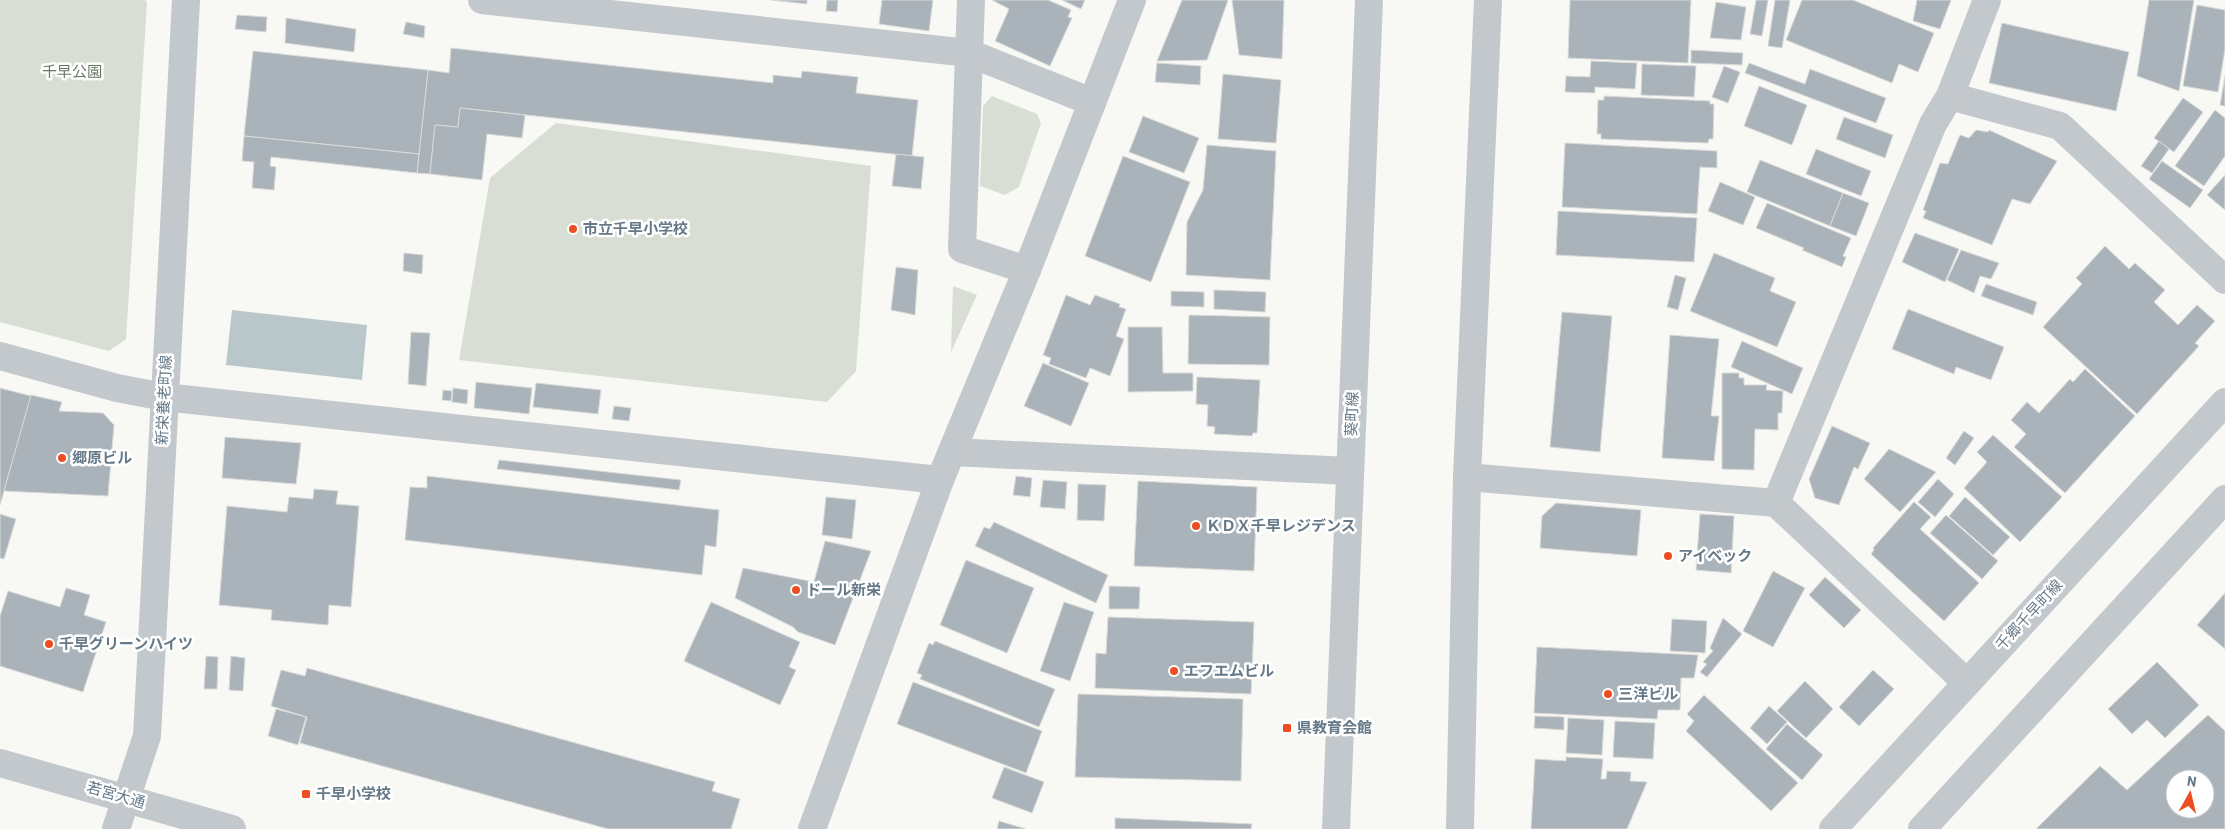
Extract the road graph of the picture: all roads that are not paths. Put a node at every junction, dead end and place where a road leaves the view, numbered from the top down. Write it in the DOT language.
graph roads {
  1 [pos="186,0"];
  2 [pos="482,0"];
  3 [pos="971,0"];
  4 [pos="1132,0"];
  5 [pos="1369,0"];
  6 [pos="1488,0"];
  7 [pos="1988,0"];
  8 [pos="969,53"];
  9 [pos="1950,96"];
  10 [pos="1092,102"];
  11 [pos="1027,270"];
  12 [pos="2225,280"];
  13 [pos="0,356"];
  14 [pos="164,397"];
  15 [pos="2225,402"];
  16 [pos="952,452"];
  17 [pos="1350,471"];
  18 [pos="1467,477"];
  19 [pos="940,480"];
  20 [pos="2225,499"];
  21 [pos="1776,502"];
  22 [pos="1967,683"];
  23 [pos="0,763"];
  24 [pos="126,797"];
  25 [pos="116,829"];
  26 [pos="232,829"];
  27 [pos="812,829"];
  28 [pos="1336,829"];
  29 [pos="1460,829"];
  30 [pos="1833,829"];
  31 [pos="1922,829"];
  1 -- 14 [label="street, 新栄養老町線"];
  2 -- 8 [label="street"];
  3 -- 8 [label="street"];
  4 -- 10 [label="street"];
  5 -- 17 [label="street, 葵町線"];
  6 -- 18 [label="street"];
  7 -- 9 [label="street"];
  8 -- 10 [label="street"];
  8 -- 11 [label="street"];
  9 -- 12 [label="street"];
  9 -- 21 [label="street"];
  10 -- 11 [label="street"];
  11 -- 16 [label="street"];
  13 -- 14 [label="street"];
  14 -- 19 [label="street"];
  14 -- 24 [label="street, 新栄養老町線"];
  15 -- 22 [label="street, 千郷千早町線"];
  16 -- 17 [label="street"];
  16 -- 19 [label="street"];
  17 -- 28 [label="street, 葵町線"];
  18 -- 21 [label="street"];
  18 -- 29 [label="street"];
  19 -- 27 [label="street"];
  20 -- 31 [label="street"];
  21 -- 22 [label="street"];
  22 -- 30 [label="street, 千郷千早町線"];
  23 -- 24 [label="street, 若宮大通"];
  24 -- 25 [label="street, 新栄養老町線"];
  24 -- 26 [label="street, 若宮大通"];
}
